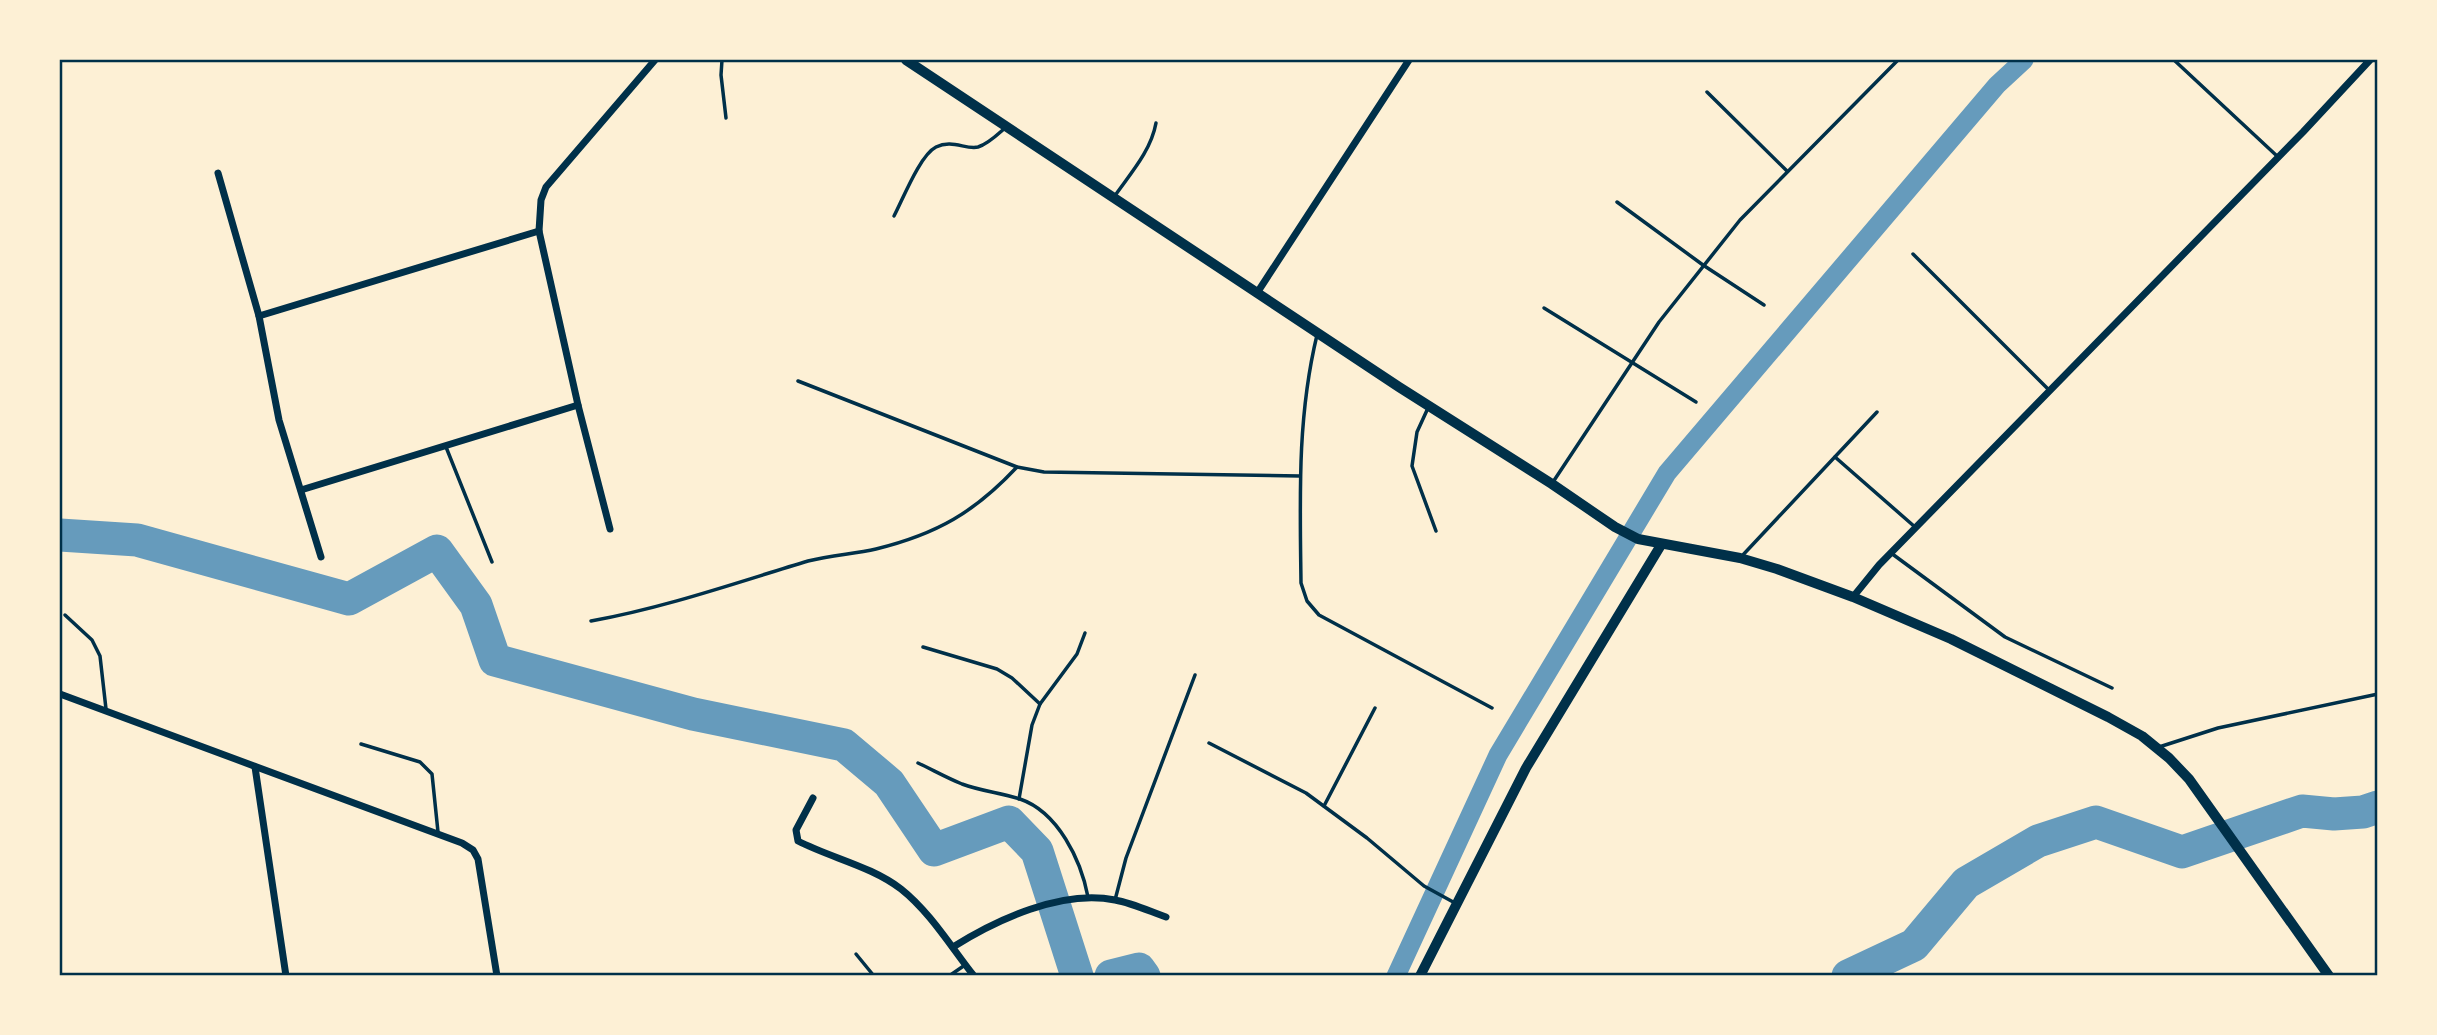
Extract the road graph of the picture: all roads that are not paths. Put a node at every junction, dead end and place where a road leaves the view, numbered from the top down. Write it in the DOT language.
graph roads {
  1 [pos="655,60"];
  2 [pos="722,60"];
  3 [pos="906,60"];
  4 [pos="1409,60"];
  5 [pos="1898,60"];
  6 [pos="2174,60"];
  7 [pos="2370,60"];
  8 [pos="1707,92"];
  9 [pos="726,117"];
  10 [pos="1156,123"];
  11 [pos="1006,127"];
  12 [pos="2278,157"];
  13 [pos="1787,171"];
  14 [pos="218,173"];
  15 [pos="1113,198"];
  16 [pos="1617,202"];
  17 [pos="894,216"];
  18 [pos="538,231"];
  19 [pos="1913,254"];
  20 [pos="1703,265"];
  21 [pos="1257,293"];
  22 [pos="1764,305"];
  23 [pos="1544,309"];
  24 [pos="259,316"];
  25 [pos="1317,333"];
  26 [pos="1632,364"];
  27 [pos="798,381"];
  28 [pos="2050,390"];
  29 [pos="1696,402"];
  30 [pos="578,405"];
  31 [pos="1429,406"];
  32 [pos="1877,412"];
  33 [pos="445,446"];
  34 [pos="1835,457"];
  35 [pos="1017,467"];
  36 [pos="1300,476"];
  37 [pos="1552,484"];
  38 [pos="301,491"];
  39 [pos="610,528"];
  40 [pos="1915,528"];
  41 [pos="1436,531"];
  42 [pos="1661,545"];
  43 [pos="1891,553"];
  44 [pos="321,557"];
  45 [pos="1740,558"];
  46 [pos="492,562"];
  47 [pos="1853,597"];
  48 [pos="65,615"];
  49 [pos="591,621"];
  50 [pos="1085,633"];
  51 [pos="923,647"];
  52 [pos="1195,675"];
  53 [pos="2112,688"];
  54 [pos="60,694"];
  55 [pos="2378,694"];
  56 [pos="1040,704"];
  57 [pos="1375,708"];
  58 [pos="1492,708"];
  59 [pos="106,711"];
  60 [pos="1209,743"];
  61 [pos="361,744"];
  62 [pos="2156,748"];
  63 [pos="918,764"];
  64 [pos="255,767"];
  65 [pos="813,798"];
  66 [pos="1019,799"];
  67 [pos="1324,806"];
  68 [pos="438,834"];
  69 [pos="1089,899"];
  70 [pos="1115,900"];
  71 [pos="1457,904"];
  72 [pos="1166,917"];
  73 [pos="953,947"];
  74 [pos="856,954"];
  75 [pos="965,965"];
  76 [pos="286,975"];
  77 [pos="497,975"];
  78 [pos="874,975"];
  79 [pos="949,975"];
  80 [pos="974,975"];
  81 [pos="1420,975"];
  82 [pos="2329,975"];
  1 -- 18 [label="street"];
  2 -- 9 [label="lane"];
  3 -- 11 [label="main road"];
  4 -- 21 [label="street"];
  5 -- 13 [label="lane"];
  6 -- 12 [label="lane"];
  7 -- 12 [label="street"];
  8 -- 13 [label="lane"];
  10 -- 15 [label="lane"];
  11 -- 15 [label="main road"];
  11 -- 17 [label="lane"];
  12 -- 28 [label="street"];
  13 -- 20 [label="lane"];
  14 -- 24 [label="street"];
  15 -- 21 [label="main road"];
  16 -- 20 [label="lane"];
  18 -- 24 [label="street"];
  18 -- 30 [label="street"];
  19 -- 28 [label="lane"];
  20 -- 22 [label="lane"];
  20 -- 26 [label="lane"];
  21 -- 25 [label="main road"];
  23 -- 26 [label="lane"];
  24 -- 38 [label="street"];
  25 -- 31 [label="main road"];
  25 -- 36 [label="lane"];
  26 -- 29 [label="lane"];
  26 -- 37 [label="lane"];
  27 -- 35 [label="lane"];
  28 -- 40 [label="street"];
  30 -- 33 [label="street"];
  30 -- 39 [label="street"];
  31 -- 37 [label="main road"];
  31 -- 41 [label="lane"];
  32 -- 34 [label="lane"];
  33 -- 38 [label="street"];
  33 -- 46 [label="lane"];
  34 -- 40 [label="lane"];
  34 -- 45 [label="lane"];
  35 -- 36 [label="lane"];
  35 -- 49 [label="lane"];
  36 -- 58 [label="lane"];
  37 -- 42 [label="main road"];
  38 -- 44 [label="street"];
  40 -- 43 [label="street"];
  42 -- 45 [label="main road"];
  42 -- 71 [label="street"];
  43 -- 47 [label="street"];
  43 -- 53 [label="lane"];
  45 -- 47 [label="main road"];
  47 -- 62 [label="main road"];
  48 -- 59 [label="lane"];
  50 -- 56 [label="lane"];
  51 -- 56 [label="lane"];
  52 -- 70 [label="lane"];
  54 -- 59 [label="street"];
  55 -- 62 [label="lane"];
  56 -- 66 [label="lane"];
  57 -- 67 [label="lane"];
  59 -- 64 [label="street"];
  60 -- 67 [label="lane"];
  61 -- 68 [label="lane"];
  62 -- 82 [label="main road"];
  63 -- 66 [label="lane"];
  64 -- 68 [label="street"];
  64 -- 76 [label="street"];
  65 -- 73 [label="street"];
  66 -- 69 [label="lane"];
  67 -- 71 [label="lane"];
  68 -- 77 [label="street"];
  69 -- 70 [label="street"];
  69 -- 73 [label="street"];
  70 -- 72 [label="street"];
  71 -- 81 [label="street"];
  73 -- 75 [label="street"];
  74 -- 78 [label="lane"];
  75 -- 79 [label="lane"];
  75 -- 80 [label="street"];
}
